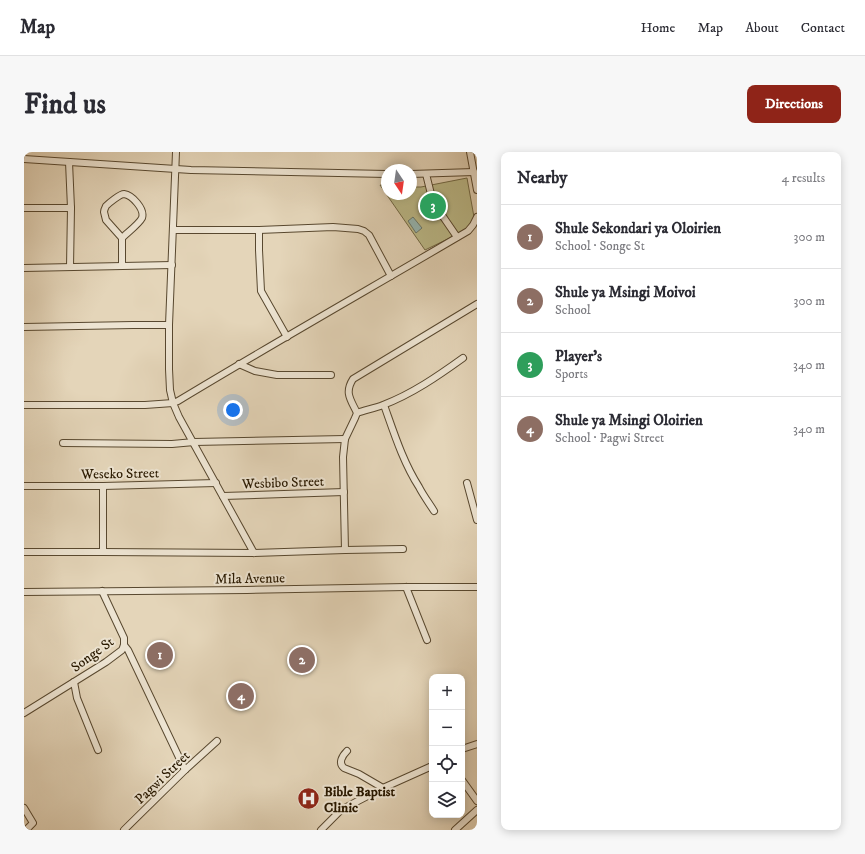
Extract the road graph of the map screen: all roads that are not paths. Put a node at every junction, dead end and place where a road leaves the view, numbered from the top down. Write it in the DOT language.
graph roads {
  1 [pos="176,152"];
  2 [pos="470,152"];
  3 [pos="24,159"];
  4 [pos="69,162"];
  5 [pos="175,169"];
  6 [pos="474,172"];
  7 [pos="381,174"];
  8 [pos="417,174"];
  9 [pos="426,174"];
  10 [pos="476,182"];
  11 [pos="477,190"];
  12 [pos="24,208"];
  13 [pos="71,208"];
  14 [pos="477,217"];
  15 [pos="173,230"];
  16 [pos="259,230"];
  17 [pos="457,237"];
  18 [pos="122,238"];
  19 [pos="122,265"];
  20 [pos="172,265"];
  21 [pos="70,267"];
  22 [pos="24,268"];
  23 [pos="391,276"];
  24 [pos="477,304"];
  25 [pos="169,325"];
  26 [pos="24,327"];
  27 [pos="287,337"];
  28 [pos="463,358"];
  29 [pos="239,364"];
  30 [pos="331,375"];
  31 [pos="172,403"];
  32 [pos="384,404"];
  33 [pos="24,405"];
  34 [pos="357,412"];
  35 [pos="345,439"];
  36 [pos="194,442"];
  37 [pos="63,444"];
  38 [pos="216,483"];
  39 [pos="466,483"];
  40 [pos="24,486"];
  41 [pos="103,486"];
  42 [pos="344,492"];
  43 [pos="223,496"];
  44 [pos="434,511"];
  45 [pos="477,520"];
  46 [pos="403,549"];
  47 [pos="345,550"];
  48 [pos="24,552"];
  49 [pos="103,552"];
  50 [pos="254,553"];
  51 [pos="406,587"];
  52 [pos="477,587"];
  53 [pos="102,591"];
  54 [pos="24,592"];
  55 [pos="427,640"];
  56 [pos="124,645"];
  57 [pos="74,682"];
  58 [pos="24,713"];
  59 [pos="217,741"];
  60 [pos="477,744"];
  61 [pos="465,748"];
  62 [pos="98,750"];
  63 [pos="347,751"];
  64 [pos="429,767"];
  65 [pos="185,770"];
  66 [pos="463,782"];
  67 [pos="383,788"];
  68 [pos="477,801"];
  69 [pos="24,808"];
  70 [pos="477,810"];
  71 [pos="26,830"];
  72 [pos="124,830"];
  73 [pos="321,830"];
  74 [pos="455,830"];
  1 -- 5 [label="street"];
  2 -- 6 [label="street"];
  3 -- 4 [label="street"];
  4 -- 5 [label="street"];
  4 -- 13 [label="street"];
  5 -- 7 [label="street"];
  5 -- 15 [label="street"];
  6 -- 9 [label="street"];
  6 -- 10 [label="street"];
  8 -- 9 [label="street"];
  9 -- 17 [label="street"];
  10 -- 11 [label="street"];
  12 -- 13 [label="street"];
  13 -- 21 [label="street"];
  14 -- 17 [label="street"];
  15 -- 16 [label="street"];
  15 -- 20 [label="street"];
  16 -- 23 [label="street"];
  16 -- 27 [label="street"];
  17 -- 23 [label="street"];
  18 -- 18 [label="street"];
  18 -- 19 [label="street"];
  19 -- 20 [label="street"];
  19 -- 21 [label="street"];
  20 -- 25 [label="street"];
  21 -- 22 [label="street"];
  23 -- 27 [label="street"];
  24 -- 34 [label="street"];
  25 -- 26 [label="street"];
  25 -- 31 [label="street"];
  27 -- 29 [label="street"];
  28 -- 32 [label="street"];
  29 -- 30 [label="street"];
  29 -- 31 [label="street"];
  31 -- 33 [label="street"];
  31 -- 36 [label="street"];
  32 -- 34 [label="street"];
  32 -- 44 [label="street"];
  34 -- 35 [label="street"];
  35 -- 36 [label="street"];
  35 -- 42 [label="street"];
  36 -- 37 [label="street"];
  36 -- 38 [label="street"];
  38 -- 41 [label="street, Weseko Street"];
  38 -- 43 [label="street"];
  39 -- 45 [label="street"];
  40 -- 41 [label="street, Weseko Street"];
  41 -- 49 [label="street"];
  42 -- 43 [label="street, Wesbibo Street"];
  42 -- 47 [label="street"];
  43 -- 50 [label="street"];
  46 -- 47 [label="street"];
  47 -- 50 [label="street"];
  48 -- 49 [label="street"];
  49 -- 50 [label="street"];
  51 -- 52 [label="street, Mila Avenue"];
  51 -- 53 [label="street, Mila Avenue"];
  51 -- 55 [label="street"];
  53 -- 54 [label="street, Mila Avenue"];
  53 -- 56 [label="street, Songe St"];
  56 -- 57 [label="street, Songe St"];
  56 -- 65 [label="street"];
  57 -- 58 [label="street, Songe St"];
  57 -- 62 [label="street"];
  59 -- 65 [label="street, Pagwi Street"];
  60 -- 61 [label="street"];
  63 -- 67 [label="street"];
  64 -- 67 [label="street"];
  65 -- 72 [label="street, Pagwi Street"];
  66 -- 68 [label="street"];
  67 -- 73 [label="street"];
  69 -- 71 [label="street"];
  70 -- 74 [label="street"];
}
